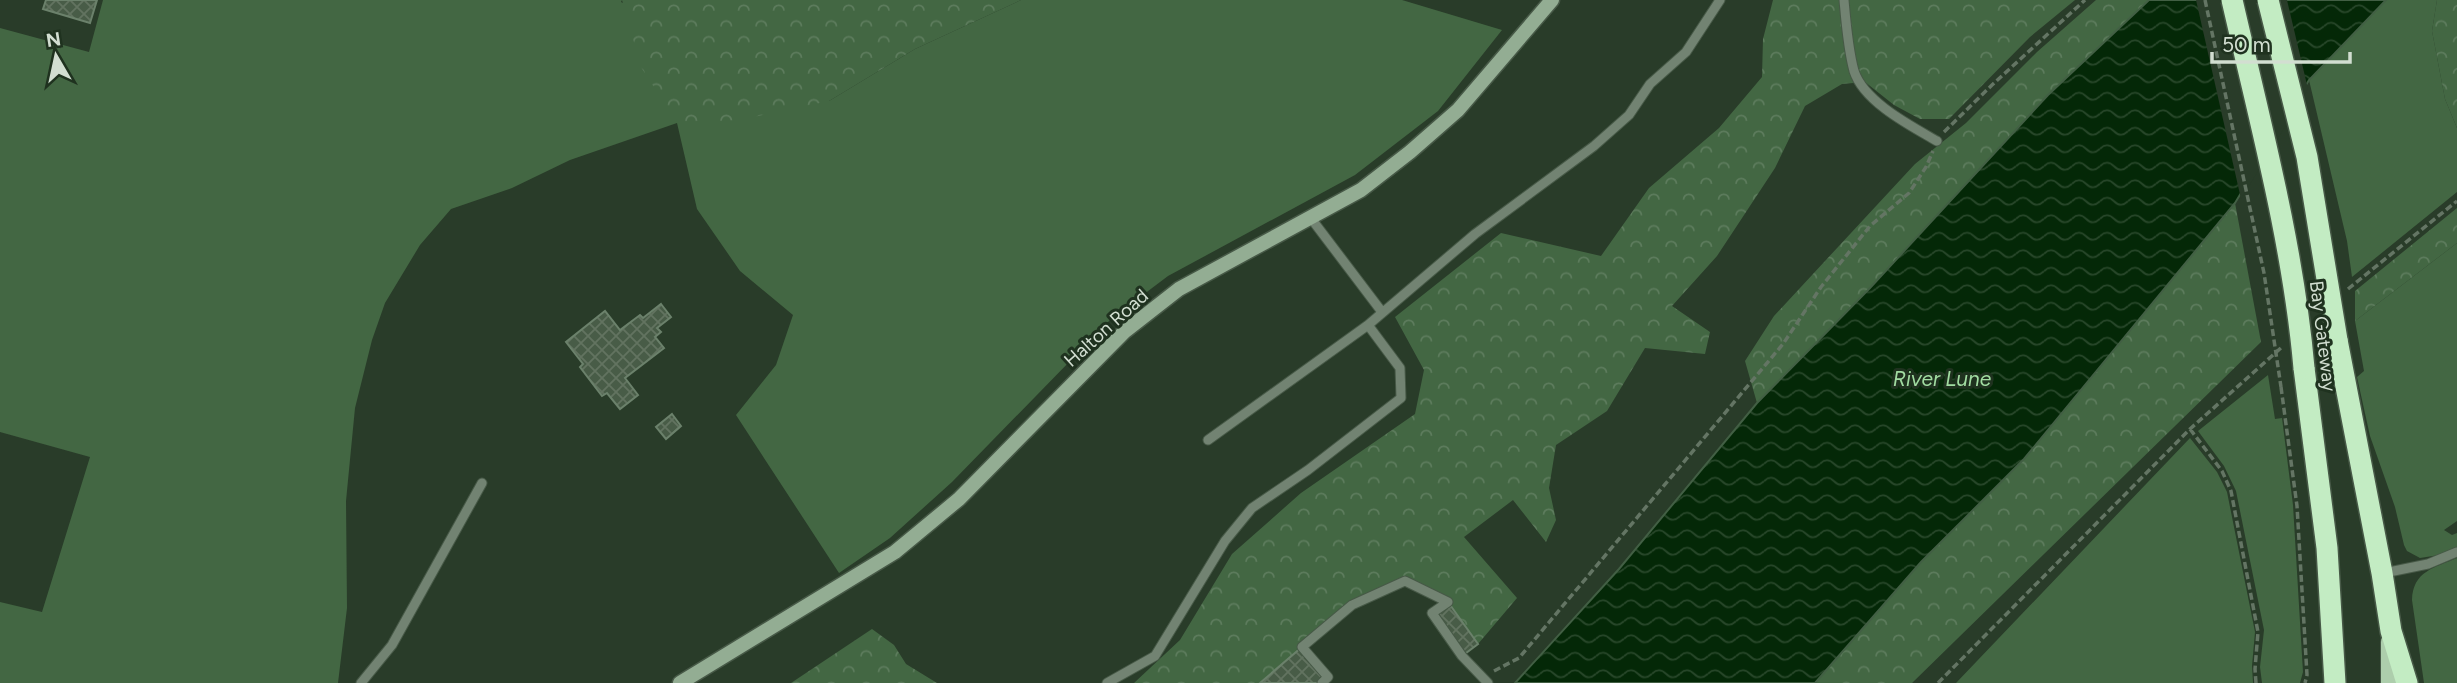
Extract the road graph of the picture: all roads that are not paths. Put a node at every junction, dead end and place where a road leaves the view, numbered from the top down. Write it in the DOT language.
graph roads {
  1 [pos="1552,0"];
  2 [pos="1720,0"];
  3 [pos="1844,0"];
  4 [pos="2232,0"];
  5 [pos="2268,0"];
  6 [pos="1937,141"];
  7 [pos="1310,217"];
  8 [pos="1382,312"];
  9 [pos="1368,325"];
  10 [pos="1209,440"];
  11 [pos="482,483"];
  12 [pos="2457,552"];
  13 [pos="2382,573"];
  14 [pos="2390,631"];
  15 [pos="2333,679"];
  16 [pos="1486,680"];
  17 [pos="361,683"];
  18 [pos="680,683"];
  19 [pos="1107,683"];
  20 [pos="1322,683"];
  21 [pos="2390,683"];
  22 [pos="2407,683"];
  1 -- 7 [label="street, Halton Road"];
  2 -- 8 [label="lane"];
  3 -- 6 [label="lane"];
  4 -- 15 [label="highway, Bay Gateway, bridge"];
  5 -- 13 [label="highway, Bay Gateway, bridge"];
  7 -- 8 [label="lane"];
  7 -- 18 [label="street, Halton Road"];
  8 -- 9 [label="lane"];
  9 -- 10 [label="lane"];
  9 -- 19 [label="lane"];
  11 -- 17 [label="lane"];
  12 -- 13 [label="lane"];
  13 -- 14 [label="highway, Bay Gateway"];
  14 -- 21 [label="main road"];
  14 -- 22 [label="highway, Bay Gateway"];
  16 -- 20 [label="lane"];
}
